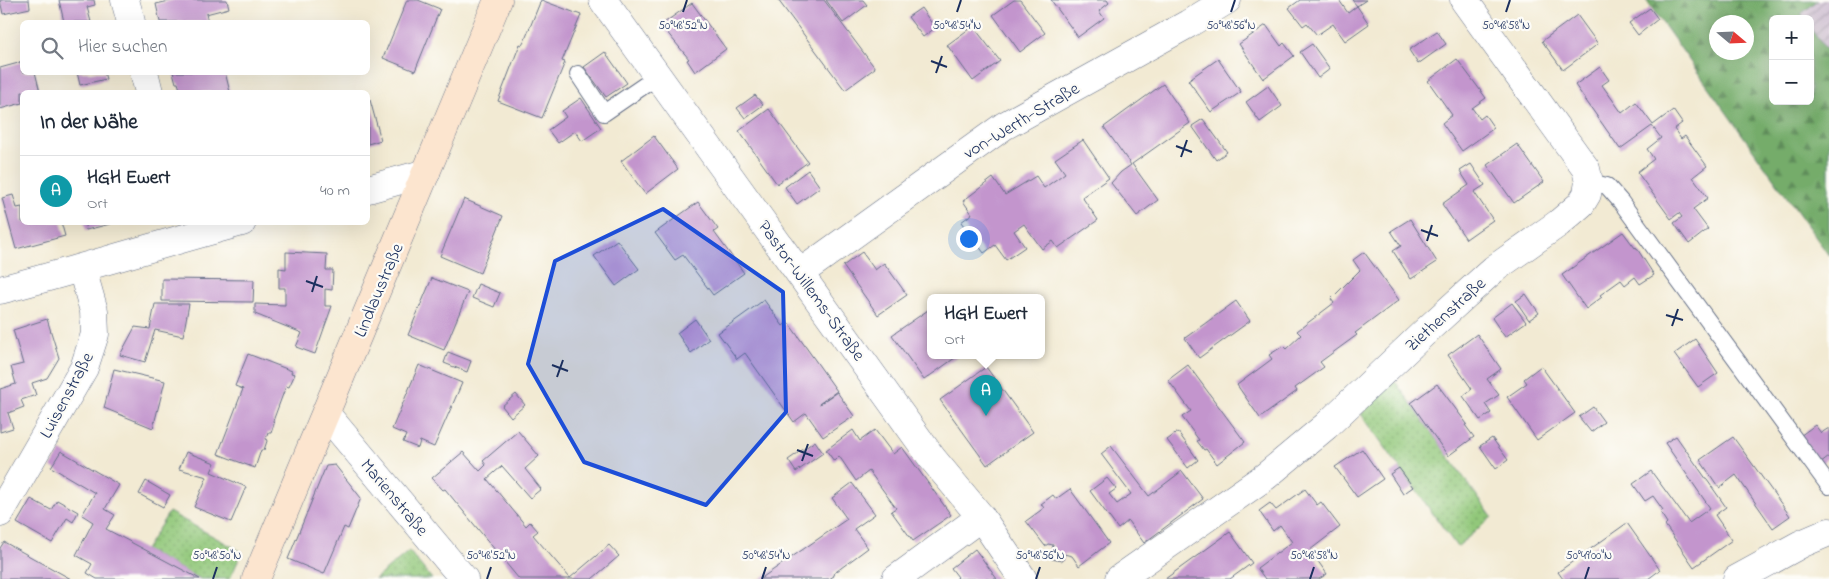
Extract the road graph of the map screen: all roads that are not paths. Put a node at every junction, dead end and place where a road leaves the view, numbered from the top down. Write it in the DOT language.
graph roads {
  1 [pos="125,0"];
  2 [pos="498,0"];
  3 [pos="603,0"];
  4 [pos="1226,0"];
  5 [pos="1464,0"];
  6 [pos="130,20"];
  7 [pos="578,74"];
  8 [pos="145,75"];
  9 [pos="658,76"];
  10 [pos="148,90"];
  11 [pos="426,173"];
  12 [pos="1589,182"];
  13 [pos="370,188"];
  14 [pos="220,225"];
  15 [pos="184,230"];
  16 [pos="82,269"];
  17 [pos="800,273"];
  18 [pos="0,290"];
  19 [pos="326,414"];
  20 [pos="1829,486"];
  21 [pos="0,513"];
  22 [pos="981,517"];
  23 [pos="1829,532"];
  24 [pos="256,579"];
  25 [pos="464,579"];
  26 [pos="896,579"];
  27 [pos="1023,579"];
  28 [pos="1119,579"];
  29 [pos="1737,579"];
  1 -- 6 [label="street"];
  2 -- 11 [label="street, Lindlaustraße"];
  3 -- 9 [label="street, Pastor-Willems-Straße"];
  4 -- 17 [label="street, von-Werth-Straße"];
  5 -- 12 [label="street"];
  7 -- 9 [label="lane"];
  8 -- 10 [label="street"];
  9 -- 17 [label="street, Pastor-Willems-Straße"];
  11 -- 13 [label="street"];
  11 -- 19 [label="street, Lindlaustraße"];
  12 -- 20 [label="lane"];
  12 -- 28 [label="street, Ziethenstraße"];
  14 -- 15 [label="street"];
  15 -- 16 [label="street"];
  16 -- 18 [label="street"];
  16 -- 21 [label="street, Luisenstraße"];
  17 -- 22 [label="street, Pastor-Willems-Straße"];
  19 -- 24 [label="street, Lindlaustraße"];
  19 -- 25 [label="street, Marienstraße"];
  22 -- 26 [label="street"];
  22 -- 27 [label="street, Pastor-Willems-Straße"];
  23 -- 29 [label="street"];
}
